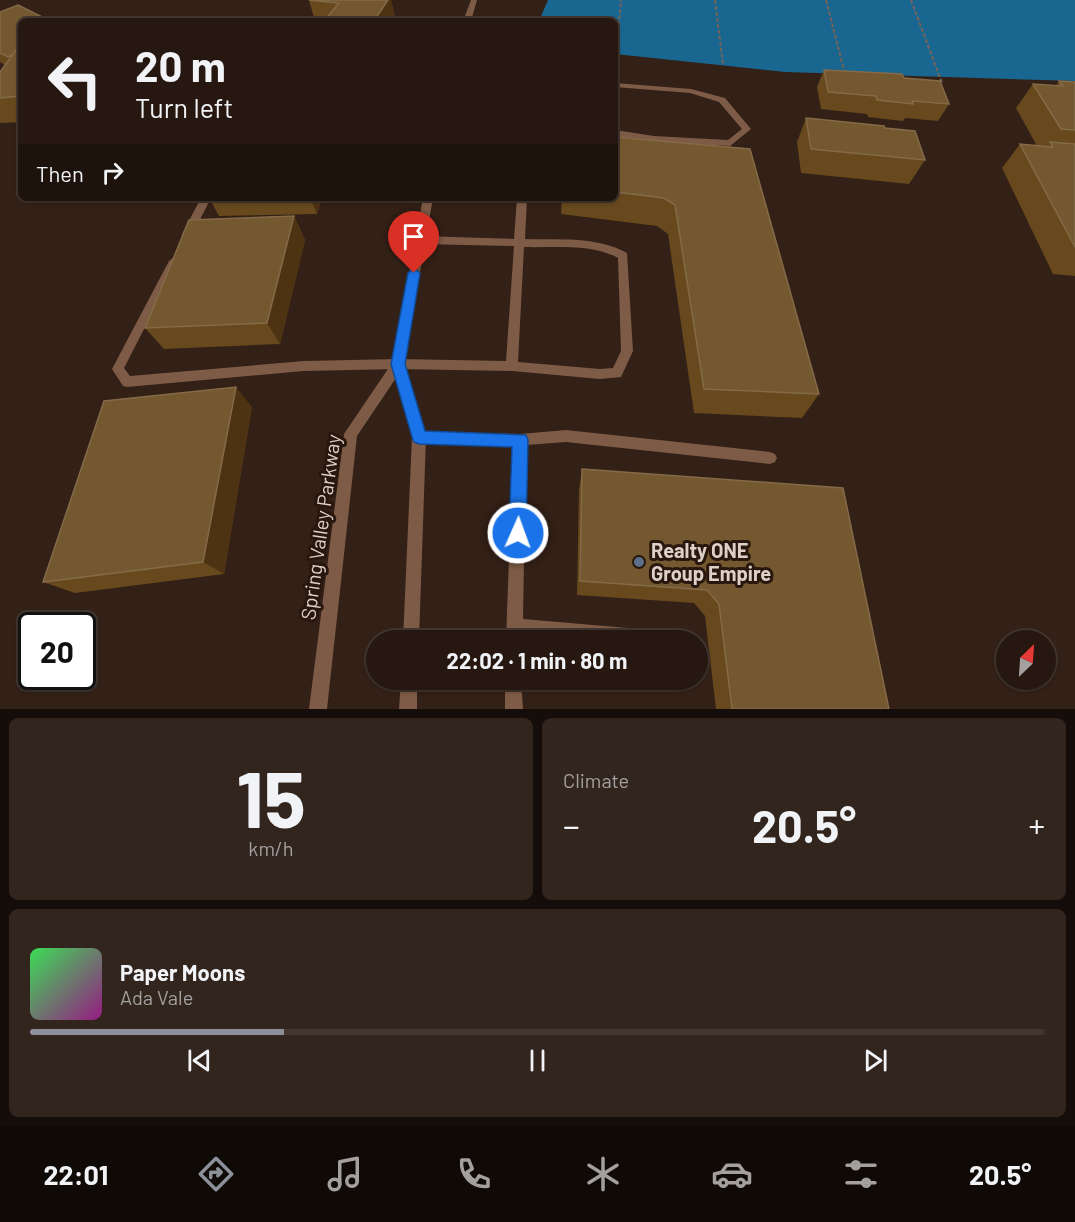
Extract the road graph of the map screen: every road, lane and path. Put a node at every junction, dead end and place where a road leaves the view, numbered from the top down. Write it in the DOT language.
graph roads {
  1 [pos="474,0"];
  2 [pos="621,0"];
  3 [pos="715,0"];
  4 [pos="826,0"];
  5 [pos="911,0"];
  6 [pos="468,18"];
  7 [pos="618,33"];
  8 [pos="723,63"];
  9 [pos="845,74"];
  10 [pos="942,83"];
  11 [pos="618,85"];
  12 [pos="618,133"];
  13 [pos="204,201"];
  14 [pos="427,201"];
  15 [pos="522,201"];
  16 [pos="420,240"];
  17 [pos="518,242"];
  18 [pos="398,364"];
  19 [pos="512,366"];
  20 [pos="419,437"];
  21 [pos="520,440"];
  22 [pos="770,458"];
  23 [pos="411,630"];
  24 [pos="515,630"];
  25 [pos="409,690"];
  26 [pos="513,690"];
  27 [pos="318,709"];
  28 [pos="408,709"];
  29 [pos="514,709"];
  1 -- 6 [label="street"];
  2 -- 7 [label="path"];
  3 -- 8 [label="path"];
  4 -- 9 [label="path"];
  5 -- 10 [label="path"];
  11 -- 12 [label="street"];
  13 -- 18 [label="street"];
  14 -- 16 [label="street, Spring Valley Parkway"];
  15 -- 17 [label="street"];
  16 -- 17 [label="street"];
  16 -- 18 [label="street, Spring Valley Parkway"];
  17 -- 19 [label="street"];
  17 -- 19 [label="street"];
  18 -- 19 [label="street"];
  18 -- 20 [label="street, Spring Valley Parkway"];
  18 -- 27 [label="street, Spring Valley Parkway"];
  20 -- 21 [label="street"];
  20 -- 23 [label="street, Spring Valley Parkway"];
  21 -- 22 [label="street"];
  21 -- 24 [label="street"];
  25 -- 28 [label="street"];
  26 -- 29 [label="street"];
}
